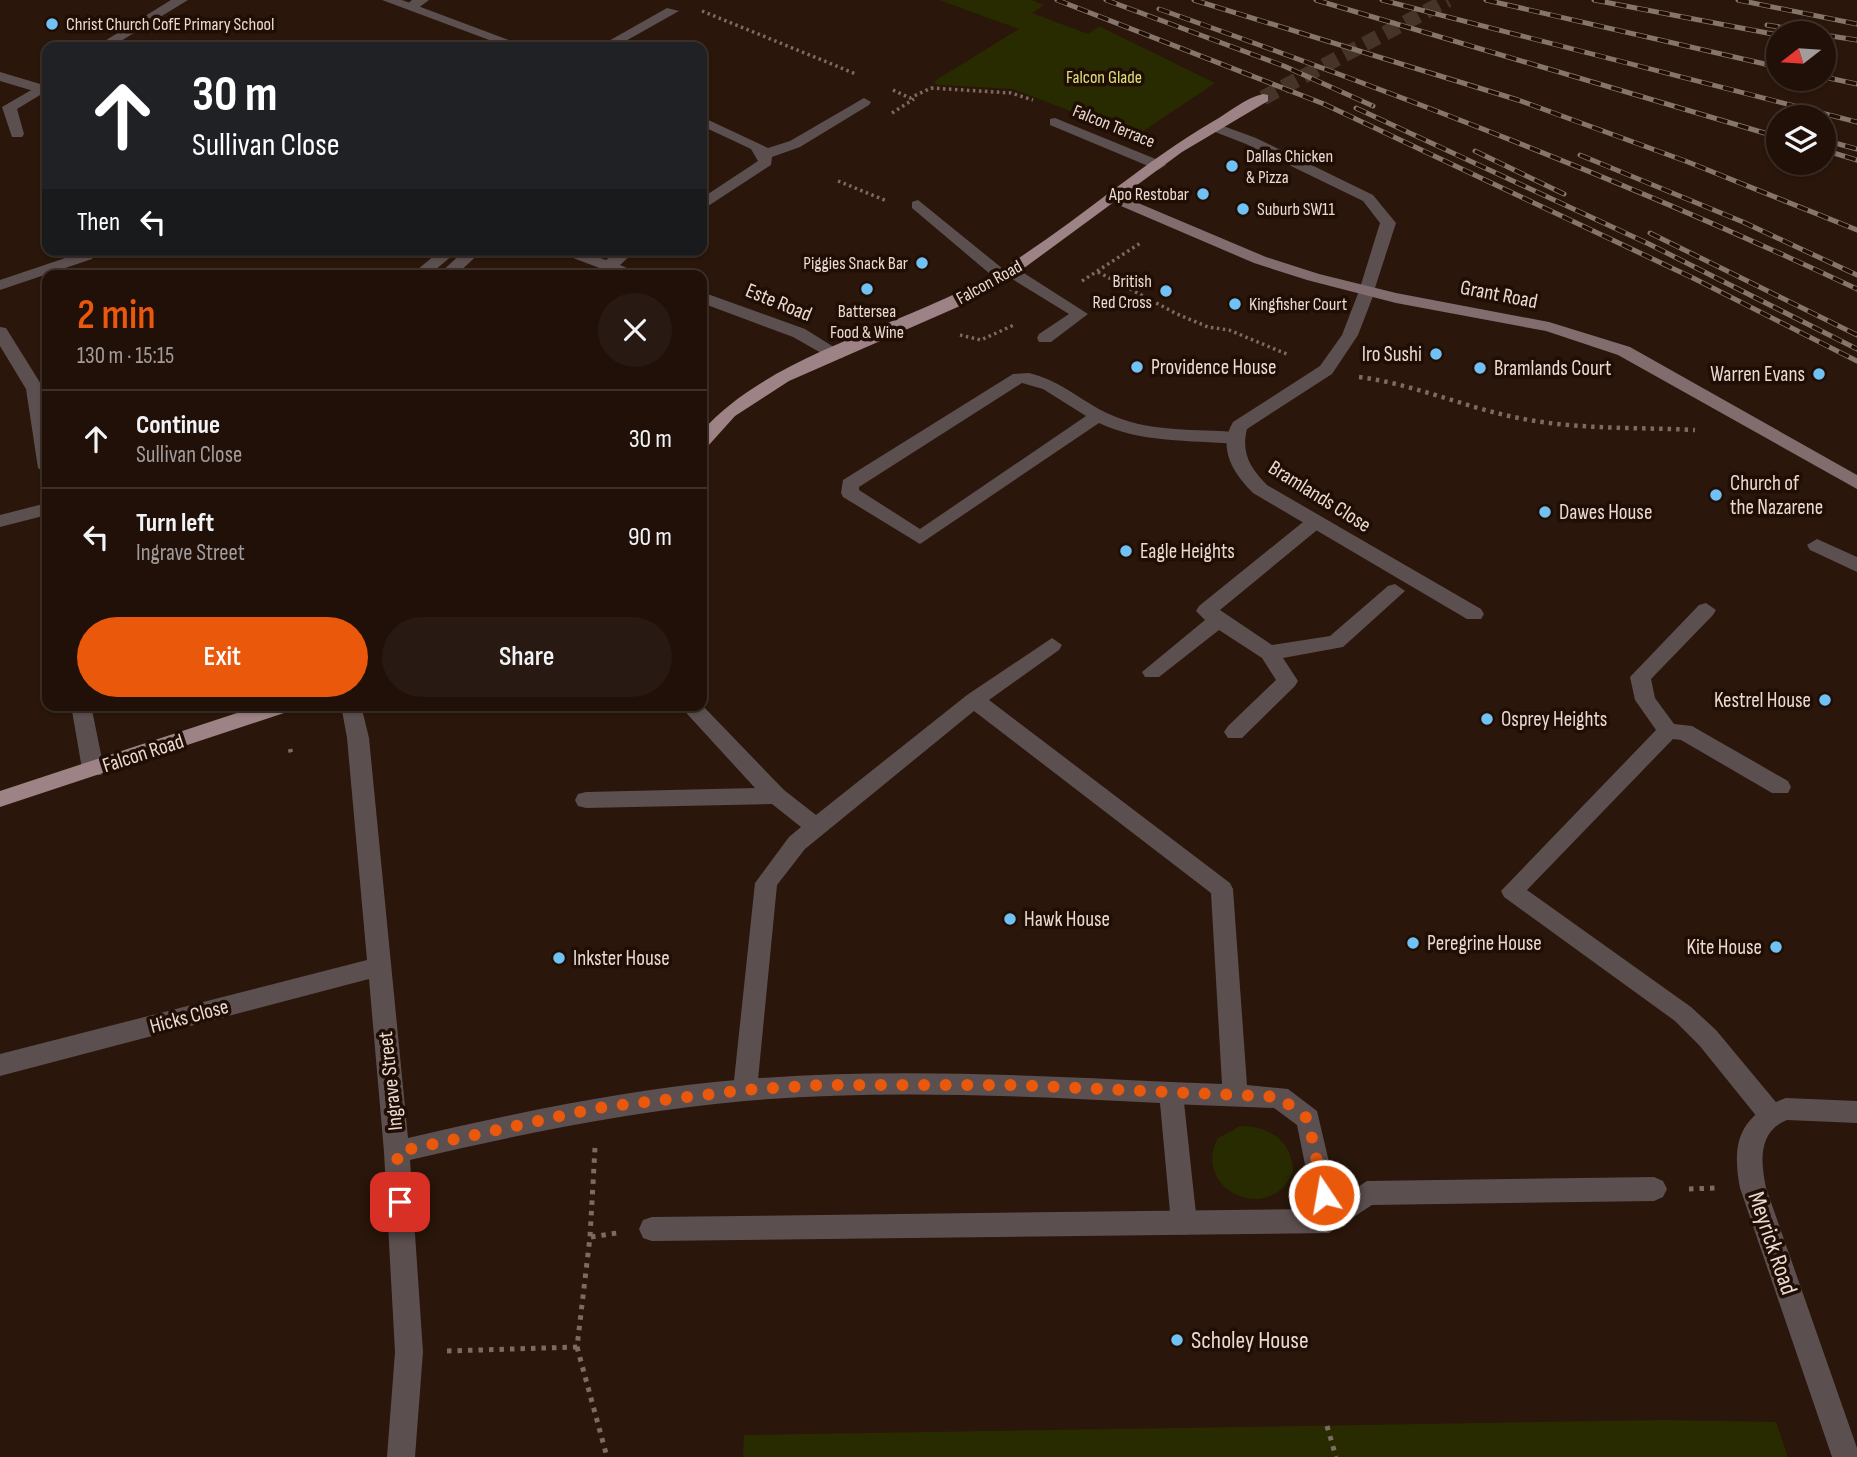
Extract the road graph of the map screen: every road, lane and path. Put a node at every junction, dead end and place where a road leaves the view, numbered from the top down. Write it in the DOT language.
graph roads {
  1 [pos="181,0"];
  2 [pos="389,0"];
  3 [pos="417,3"];
  4 [pos="698,9"];
  5 [pos="671,11"];
  6 [pos="110,42"];
  7 [pos="508,42"];
  8 [pos="614,42"];
  9 [pos="0,76"];
  10 [pos="861,76"];
  11 [pos="42,87"];
  12 [pos="886,87"];
  13 [pos="42,88"];
  14 [pos="1263,98"];
  15 [pos="894,101"];
  16 [pos="864,102"];
  17 [pos="905,105"];
  18 [pos="1055,122"];
  19 [pos="707,123"];
  20 [pos="1215,127"];
  21 [pos="17,134"];
  22 [pos="764,155"];
  23 [pos="1158,165"];
  24 [pos="838,181"];
  25 [pos="1112,197"];
  26 [pos="707,202"];
  27 [pos="918,205"];
  28 [pos="1182,227"];
  29 [pos="86,256"];
  30 [pos="443,256"];
  31 [pos="468,256"];
  32 [pos="578,256"];
  33 [pos="621,256"];
  34 [pos="609,266"];
  35 [pos="44,270"];
  36 [pos="425,270"];
  37 [pos="452,270"];
  38 [pos="621,270"];
  39 [pos="42,271"];
  40 [pos="1006,274"];
  41 [pos="0,285"];
  42 [pos="1367,291"];
  43 [pos="707,299"];
  44 [pos="0,332"];
  45 [pos="1045,338"];
  46 [pos="836,354"];
  47 [pos="1299,359"];
  48 [pos="1355,377"];
  49 [pos="1098,416"];
  50 [pos="1704,431"];
  51 [pos="42,435"];
  52 [pos="707,436"];
  53 [pos="1235,438"];
  54 [pos="1857,483"];
  55 [pos="42,510"];
  56 [pos="0,521"];
  57 [pos="1315,522"];
  58 [pos="1817,545"];
  59 [pos="1857,565"];
  60 [pos="1395,591"];
  61 [pos="1706,610"];
  62 [pos="1474,614"];
  63 [pos="1218,620"];
  64 [pos="1052,645"];
  65 [pos="1269,653"];
  66 [pos="1152,672"];
  67 [pos="974,701"];
  68 [pos="82,711"];
  69 [pos="268,711"];
  70 [pos="352,711"];
  71 [pos="695,711"];
  72 [pos="1235,732"];
  73 [pos="1668,732"];
  74 [pos="290,750"];
  75 [pos="292,757"];
  76 [pos="93,769"];
  77 [pos="1780,787"];
  78 [pos="776,796"];
  79 [pos="0,799"];
  80 [pos="586,800"];
  81 [pos="817,827"];
  82 [pos="379,967"];
  83 [pos="0,1065"];
  84 [pos="745,1090"];
  85 [pos="1171,1093"];
  86 [pos="1235,1095"];
  87 [pos="597,1108"];
  88 [pos="1857,1112"];
  89 [pos="1771,1115"];
  90 [pos="397,1152"];
  91 [pos="1753,1188"];
  92 [pos="1654,1189"];
  93 [pos="1329,1221"];
  94 [pos="1184,1223"];
  95 [pos="652,1229"];
  96 [pos="577,1347"];
  97 [pos="409,1352"];
  98 [pos="1327,1426"];
  99 [pos="401,1457"];
  100 [pos="607,1457"];
  101 [pos="1336,1457"];
  102 [pos="1846,1457"];
  1 -- 6 [label="street"];
  2 -- 3 [label="street"];
  3 -- 7 [label="street"];
  4 -- 10 [label="path"];
  5 -- 8 [label="street"];
  9 -- 11 [label="street"];
  12 -- 18 [label="path"];
  13 -- 21 [label="street"];
  14 -- 20 [label="main road, Falcon Road"];
  15 -- 17 [label="path"];
  16 -- 22 [label="street"];
  18 -- 23 [label="street, Falcon Terrace"];
  19 -- 22 [label="street"];
  20 -- 23 [label="main road, Falcon Road"];
  20 -- 42 [label="street"];
  22 -- 26 [label="street"];
  23 -- 25 [label="main road, Falcon Road"];
  24 -- 27 [label="path"];
  25 -- 28 [label="street, Grant Road"];
  25 -- 40 [label="main road, Falcon Road"];
  27 -- 40 [label="street"];
  28 -- 42 [label="street, Grant Road"];
  28 -- 47 [label="path"];
  29 -- 35 [label="street"];
  30 -- 36 [label="street"];
  31 -- 37 [label="street"];
  32 -- 34 [label="street"];
  33 -- 34 [label="street"];
  34 -- 38 [label="street"];
  39 -- 41 [label="street"];
  40 -- 45 [label="street"];
  40 -- 46 [label="main road, Falcon Road"];
  42 -- 53 [label="street"];
  42 -- 54 [label="street, Grant Road"];
  43 -- 46 [label="street, Este Road"];
  44 -- 51 [label="street"];
  46 -- 52 [label="main road, Falcon Road"];
  48 -- 50 [label="path"];
  49 -- 49 [label="street"];
  49 -- 53 [label="street"];
  53 -- 57 [label="street, Bramlands Close"];
  55 -- 56 [label="street"];
  57 -- 62 [label="street, Bramlands Close"];
  57 -- 63 [label="street"];
  58 -- 59 [label="street"];
  60 -- 65 [label="street"];
  61 -- 73 [label="street"];
  63 -- 65 [label="street"];
  63 -- 66 [label="street"];
  64 -- 67 [label="street"];
  65 -- 72 [label="street"];
  67 -- 81 [label="street"];
  67 -- 86 [label="street"];
  68 -- 76 [label="street"];
  69 -- 76 [label="main road, Falcon Road"];
  70 -- 82 [label="street, Ingrave Street"];
  71 -- 78 [label="street"];
  73 -- 77 [label="street"];
  73 -- 89 [label="street"];
  74 -- 75 [label="path"];
  76 -- 79 [label="main road, Falcon Road"];
  78 -- 80 [label="street"];
  78 -- 81 [label="street"];
  81 -- 84 [label="street"];
  82 -- 83 [label="street, Hicks Close"];
  82 -- 90 [label="street, Ingrave Street"];
  84 -- 85 [label="street"];
  84 -- 87 [label="street"];
  85 -- 86 [label="street"];
  85 -- 94 [label="street"];
  86 -- 93 [label="street"];
  87 -- 90 [label="street"];
  87 -- 96 [label="path"];
  88 -- 89 [label="street"];
  89 -- 91 [label="street, Meyrick Road"];
  90 -- 97 [label="street, Ingrave Street"];
  91 -- 92 [label="path"];
  91 -- 102 [label="street, Meyrick Road"];
  92 -- 93 [label="street"];
  93 -- 94 [label="street"];
  94 -- 95 [label="street"];
  96 -- 97 [label="path"];
  96 -- 100 [label="path"];
  97 -- 99 [label="street, Ingrave Street"];
  98 -- 101 [label="path"];
}
